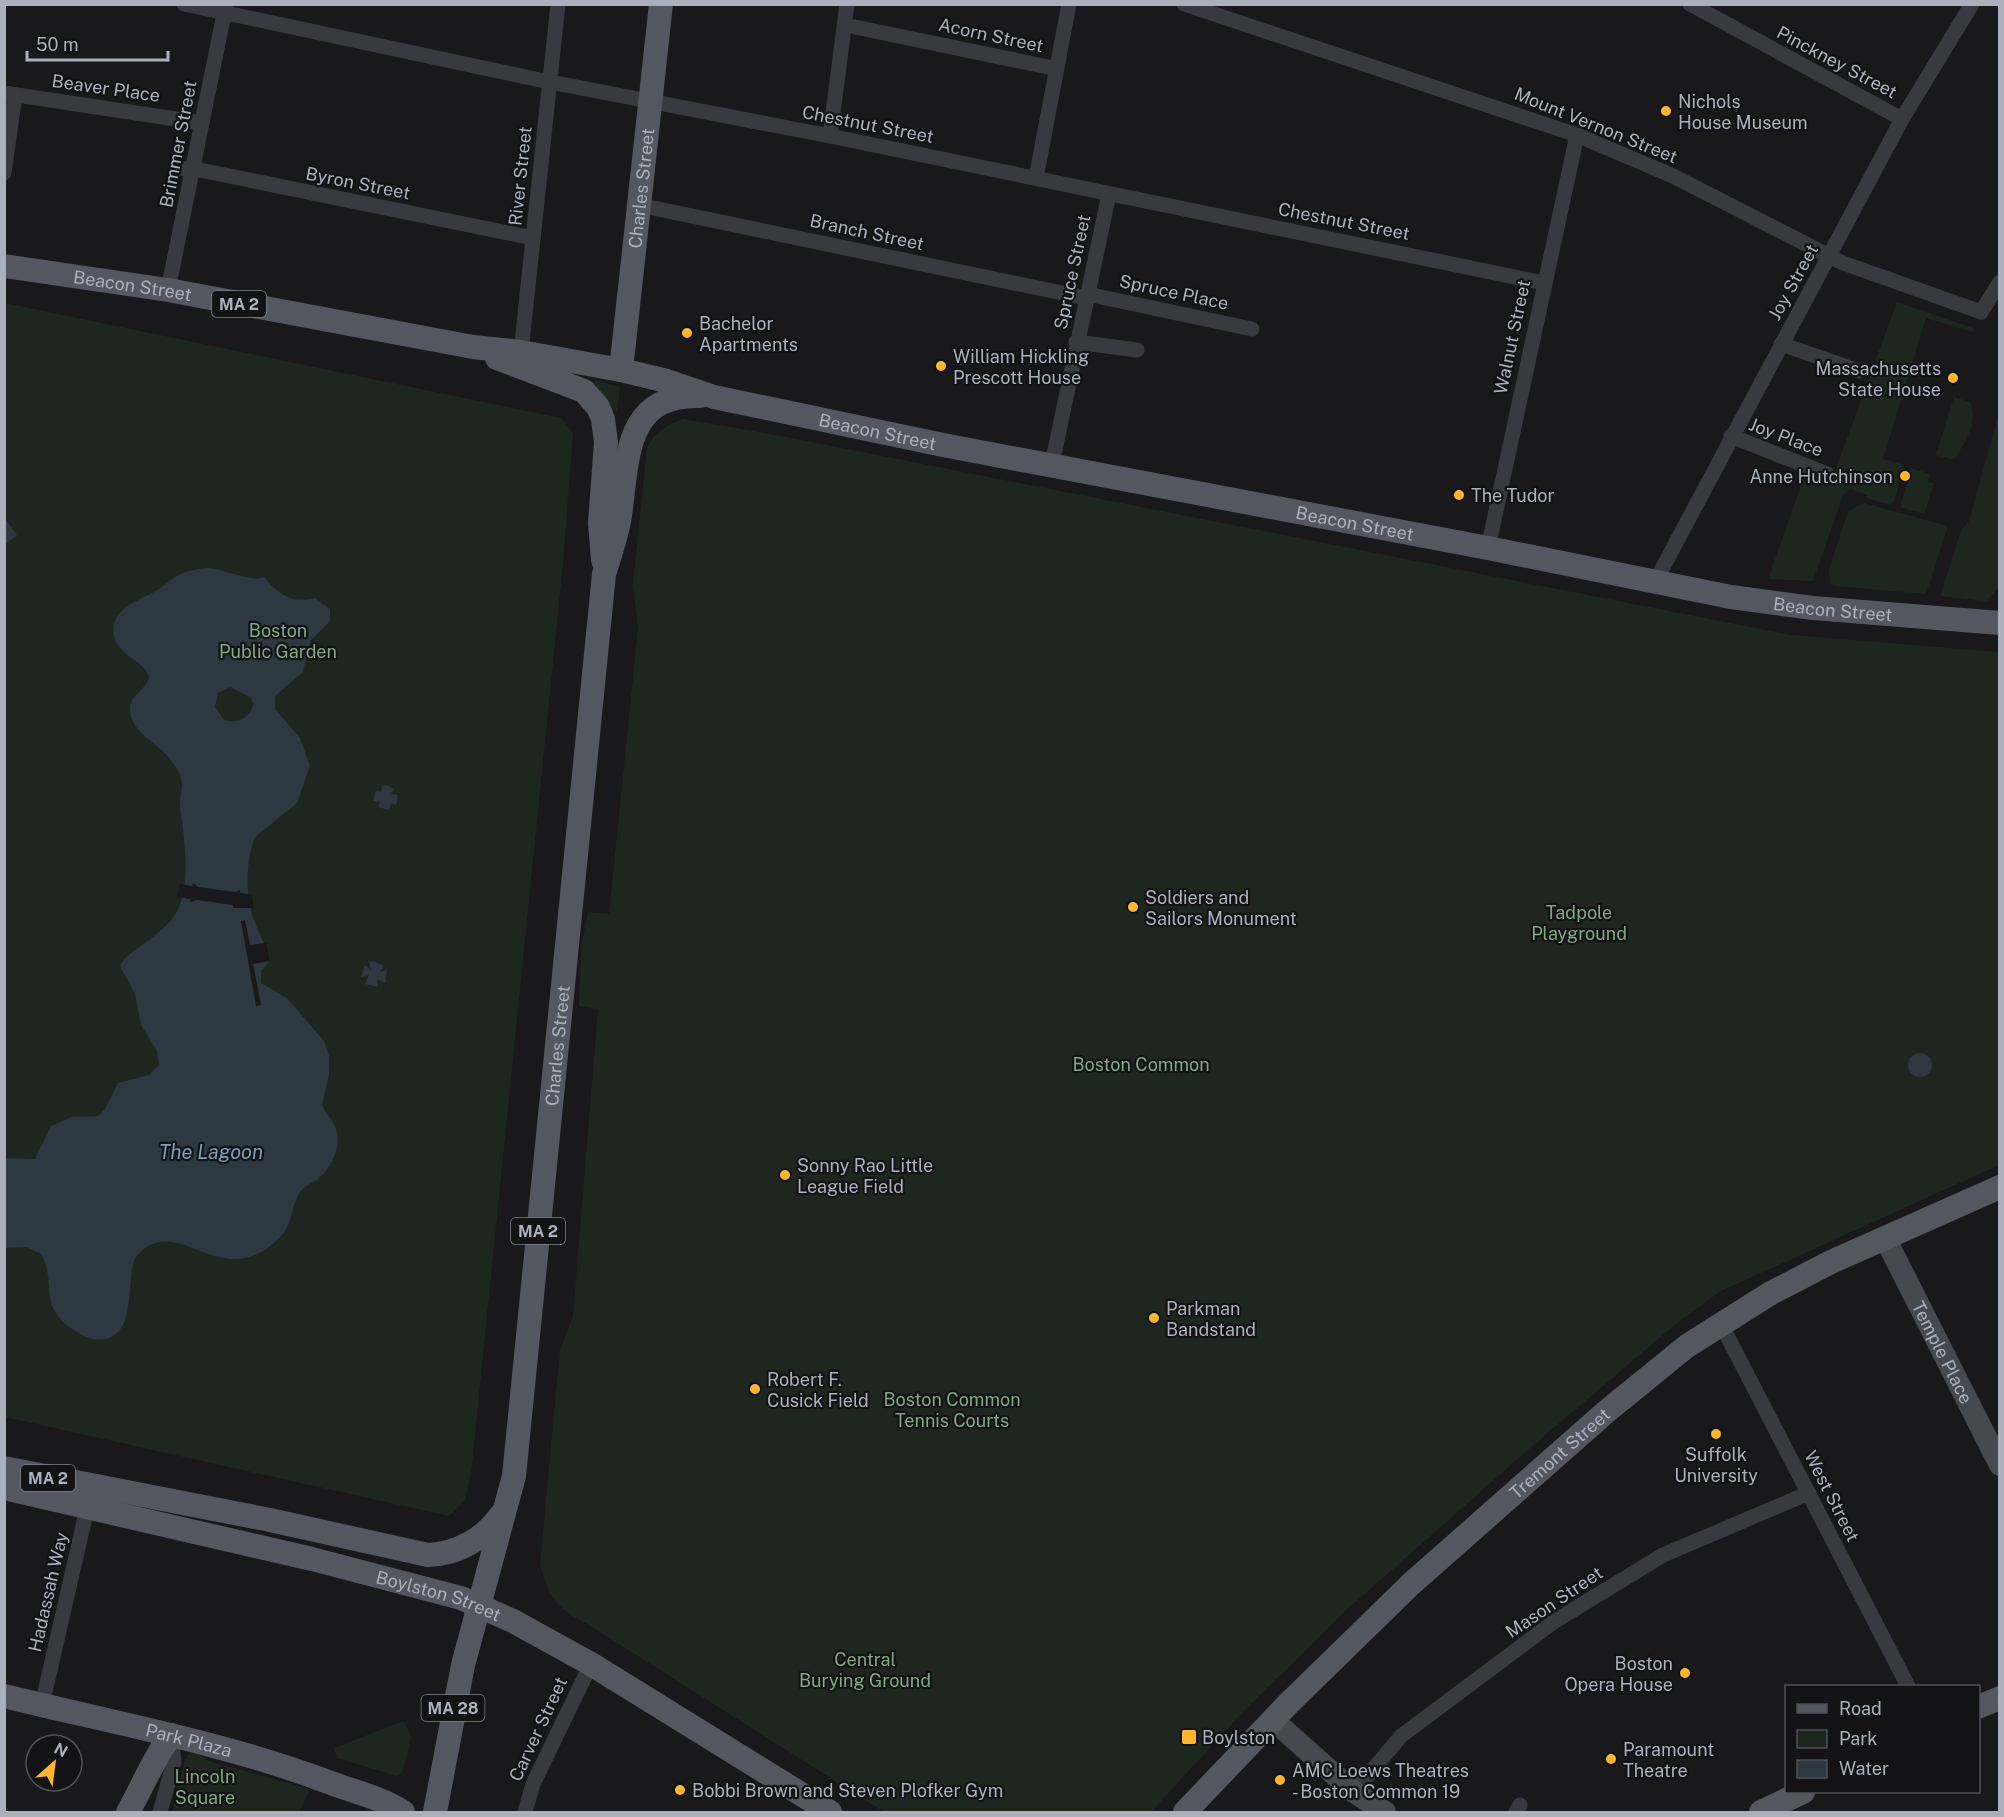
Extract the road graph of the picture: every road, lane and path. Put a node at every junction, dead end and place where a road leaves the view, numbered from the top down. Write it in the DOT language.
graph roads {
  1 [pos="184,4"];
  2 [pos="558,4"];
  3 [pos="661,4"];
  4 [pos="847,4"];
  5 [pos="1069,4"];
  6 [pos="1184,4"];
  7 [pos="1690,4"];
  8 [pos="1972,4"];
  9 [pos="225,9"];
  10 [pos="855,27"];
  11 [pos="1048,67"];
  12 [pos="550,81"];
  13 [pos="10,94"];
  14 [pos="650,100"];
  15 [pos="1902,119"];
  16 [pos="202,123"];
  17 [pos="1577,135"];
  18 [pos="830,136"];
  19 [pos="176,168"];
  20 [pos="193,171"];
  21 [pos="4,173"];
  22 [pos="1036,178"];
  23 [pos="1108,194"];
  24 [pos="639,205"];
  25 [pos="532,238"];
  26 [pos="1830,256"];
  27 [pos="4,266"];
  28 [pos="2000,282"];
  29 [pos="1544,283"];
  30 [pos="168,290"];
  31 [pos="1086,296"];
  32 [pos="1252,329"];
  33 [pos="1076,342"];
  34 [pos="1781,344"];
  35 [pos="474,347"];
  36 [pos="1137,350"];
  37 [pos="521,351"];
  38 [pos="621,370"];
  39 [pos="1859,371"];
  40 [pos="714,397"];
  41 [pos="603,418"];
  42 [pos="638,423"];
  43 [pos="1731,436"];
  44 [pos="1052,464"];
  45 [pos="1827,474"];
  46 [pos="1488,548"];
  47 [pos="604,574"];
  48 [pos="1655,582"];
  49 [pos="2000,624"];
  50 [pos="2000,1187"];
  51 [pos="1885,1238"];
  52 [pos="1721,1324"];
  53 [pos="2000,1465"];
  54 [pos="4,1468"];
  55 [pos="4,1488"];
  56 [pos="1809,1494"];
  57 [pos="90,1498"];
  58 [pos="502,1514"];
  59 [pos="478,1605"];
  60 [pos="591,1664"];
  61 [pos="1907,1685"];
  62 [pos="4,1696"];
  63 [pos="2000,1698"];
  64 [pos="42,1705"];
  65 [pos="1980,1706"];
  66 [pos="1273,1720"];
  67 [pos="171,1735"];
  68 [pos="1354,1792"];
  69 [pos="1799,1793"];
  70 [pos="128,1812"];
  71 [pos="160,1812"];
  72 [pos="403,1812"];
  73 [pos="435,1812"];
  74 [pos="525,1812"];
  75 [pos="830,1812"];
  76 [pos="1185,1812"];
  77 [pos="1385,1812"];
  78 [pos="1763,1812"];
  1 -- 9 [label="street, Chestnut Street"];
  2 -- 12 [label="street, River Street"];
  3 -- 14 [label="main road, Charles Street"];
  4 -- 18 [label="street"];
  5 -- 22 [label="street"];
  6 -- 17 [label="street, Mount Vernon Street"];
  7 -- 15 [label="street, Pinckney Street"];
  8 -- 15 [label="street, Joy Street"];
  9 -- 12 [label="street, Chestnut Street"];
  9 -- 16 [label="street, Brimmer Street"];
  10 -- 11 [label="street, Acorn Street"];
  12 -- 14 [label="street, Chestnut Street"];
  12 -- 25 [label="street, River Street"];
  13 -- 16 [label="street, Beaver Place"];
  13 -- 21 [label="street"];
  14 -- 18 [label="street, Chestnut Street"];
  14 -- 24 [label="main road, Charles Street"];
  15 -- 26 [label="street, Joy Street"];
  16 -- 20 [label="street, Brimmer Street"];
  17 -- 26 [label="street, Mount Vernon Street"];
  17 -- 29 [label="street, Walnut Street"];
  18 -- 22 [label="street, Chestnut Street"];
  19 -- 20 [label="street, Byron Street"];
  20 -- 25 [label="street, Byron Street"];
  20 -- 30 [label="street, Brimmer Street"];
  22 -- 23 [label="street, Chestnut Street"];
  23 -- 29 [label="street, Chestnut Street"];
  23 -- 31 [label="street, Spruce Street"];
  24 -- 31 [label="street, Branch Street"];
  24 -- 38 [label="main road, Charles Street"];
  25 -- 37 [label="street, River Street"];
  26 -- 28 [label="street, Mount Vernon Street"];
  26 -- 34 [label="street, Joy Street"];
  27 -- 30 [label="main road, Beacon Street / MA 2"];
  29 -- 46 [label="street, Walnut Street"];
  30 -- 35 [label="main road, Beacon Street / MA 2"];
  31 -- 32 [label="street, Spruce Place"];
  31 -- 33 [label="street, Spruce Street"];
  33 -- 36 [label="street"];
  33 -- 44 [label="street, Spruce Street"];
  34 -- 39 [label="street"];
  34 -- 43 [label="street, Joy Street"];
  35 -- 37 [label="main road, Beacon Street"];
  35 -- 41 [label="main road, Beacon Street / MA 2"];
  37 -- 38 [label="main road, Beacon Street"];
  38 -- 40 [label="main road, Beacon Street"];
  40 -- 42 [label="main road, Beacon Street"];
  40 -- 44 [label="main road, Beacon Street"];
  41 -- 47 [label="main road, Charles Street / MA 2"];
  42 -- 47 [label="main road, Charles Street"];
  43 -- 45 [label="street, Joy Place"];
  43 -- 48 [label="street, Joy Street"];
  44 -- 46 [label="main road, Beacon Street"];
  46 -- 48 [label="main road, Beacon Street"];
  47 -- 58 [label="main road, Charles Street / MA 2"];
  48 -- 49 [label="main road, Beacon Street"];
  50 -- 51 [label="main road, Tremont Street"];
  51 -- 52 [label="main road, Tremont Street"];
  51 -- 53 [label="main road, Temple Place"];
  52 -- 56 [label="street, West Street"];
  52 -- 66 [label="main road, Tremont Street"];
  54 -- 57 [label="main road, Boylston Street / MA 2"];
  55 -- 57 [label="main road, Boylston Street"];
  56 -- 61 [label="street, West Street"];
  56 -- 68 [label="street, Mason Street"];
  57 -- 58 [label="main road, Boylston Street / MA 2"];
  57 -- 59 [label="main road, Boylston Street"];
  57 -- 64 [label="street, Hadassah Way"];
  58 -- 59 [label="main road, MA 28"];
  59 -- 60 [label="main road, Boylston Street"];
  59 -- 73 [label="main road, MA 28"];
  60 -- 74 [label="street, Carver Street"];
  60 -- 75 [label="main road, Boylston Street"];
  62 -- 64 [label="main road, Park Plaza"];
  63 -- 65 [label="main road"];
  64 -- 67 [label="main road, Park Plaza"];
  66 -- 68 [label="main road"];
  66 -- 76 [label="main road, Tremont Street"];
  67 -- 70 [label="main road"];
  67 -- 71 [label="street"];
  67 -- 72 [label="main road, Park Plaza"];
  68 -- 77 [label="main road"];
  69 -- 78 [label="main road"];
}
